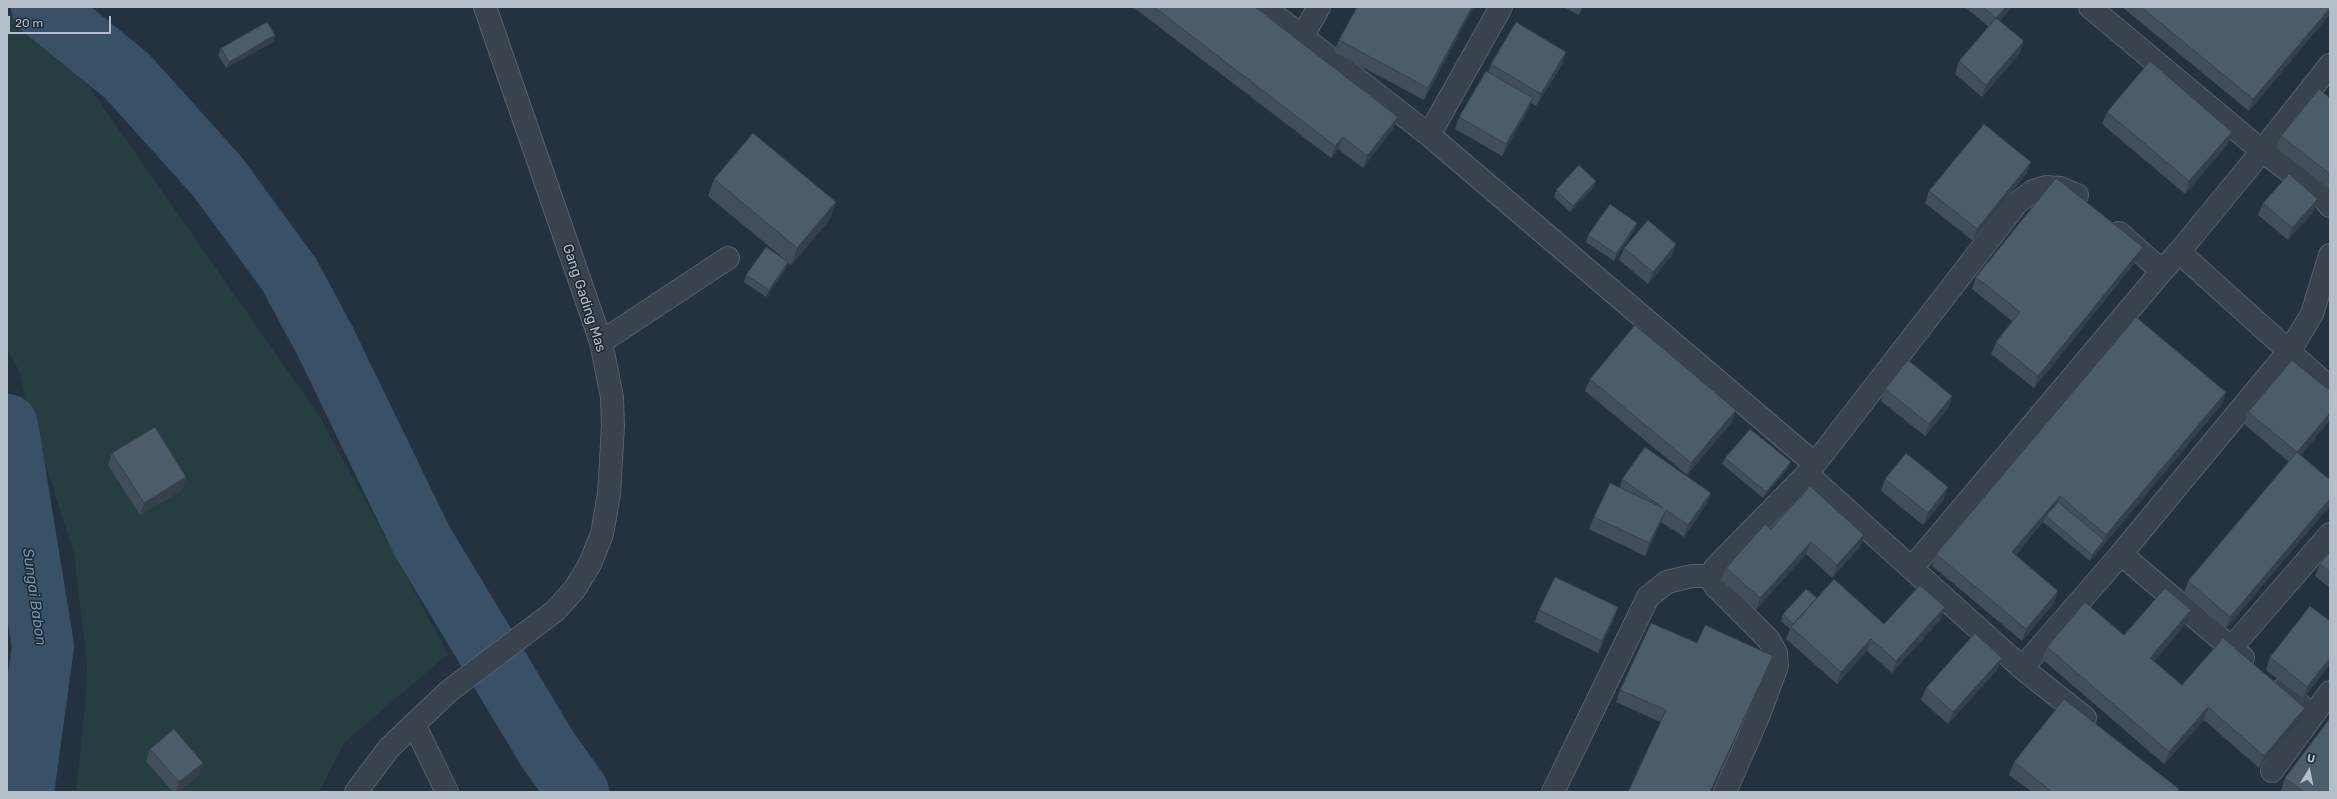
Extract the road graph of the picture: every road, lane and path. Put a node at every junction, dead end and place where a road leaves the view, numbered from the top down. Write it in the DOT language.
graph roads {
  1 [pos="485,7"];
  2 [pos="1264,7"];
  3 [pos="1319,7"];
  4 [pos="1501,7"];
  5 [pos="2090,7"];
  6 [pos="1302,37"];
  7 [pos="2330,65"];
  8 [pos="1429,135"];
  9 [pos="2262,151"];
  10 [pos="2330,206"];
  11 [pos="2180,252"];
  12 [pos="2330,255"];
  13 [pos="728,258"];
  14 [pos="2162,271"];
  15 [pos="601,342"];
  16 [pos="2290,350"];
  17 [pos="2330,388"];
  18 [pos="1811,469"];
  19 [pos="2330,534"];
  20 [pos="2121,554"];
  21 [pos="1912,568"];
  22 [pos="1713,576"];
  23 [pos="2231,648"];
  24 [pos="2022,668"];
  25 [pos="2330,692"];
  26 [pos="2312,715"];
  27 [pos="414,724"];
  28 [pos="2104,732"];
  29 [pos="2272,771"];
  30 [pos="356,792"];
  31 [pos="447,792"];
  32 [pos="1553,792"];
  33 [pos="1726,792"];
  1 -- 15 [label="street, Gang Gading Mas"];
  2 -- 6 [label="street"];
  3 -- 6 [label="street"];
  4 -- 8 [label="street"];
  5 -- 9 [label="street"];
  6 -- 8 [label="street"];
  7 -- 9 [label="street"];
  8 -- 18 [label="street"];
  9 -- 10 [label="street"];
  9 -- 11 [label="street"];
  11 -- 14 [label="street"];
  11 -- 16 [label="street"];
  12 -- 16 [label="street"];
  13 -- 15 [label="street"];
  14 -- 18 [label="street"];
  14 -- 21 [label="street"];
  15 -- 27 [label="street, Gang Gading Mas"];
  16 -- 17 [label="street"];
  16 -- 20 [label="street"];
  18 -- 21 [label="street"];
  18 -- 22 [label="street"];
  19 -- 23 [label="street"];
  20 -- 23 [label="street"];
  20 -- 24 [label="street"];
  21 -- 24 [label="street"];
  22 -- 32 [label="street"];
  22 -- 33 [label="street"];
  23 -- 26 [label="street"];
  24 -- 28 [label="street"];
  25 -- 26 [label="street"];
  26 -- 29 [label="street"];
  27 -- 30 [label="street, Gang Gading Mas"];
  27 -- 31 [label="street"];
}
